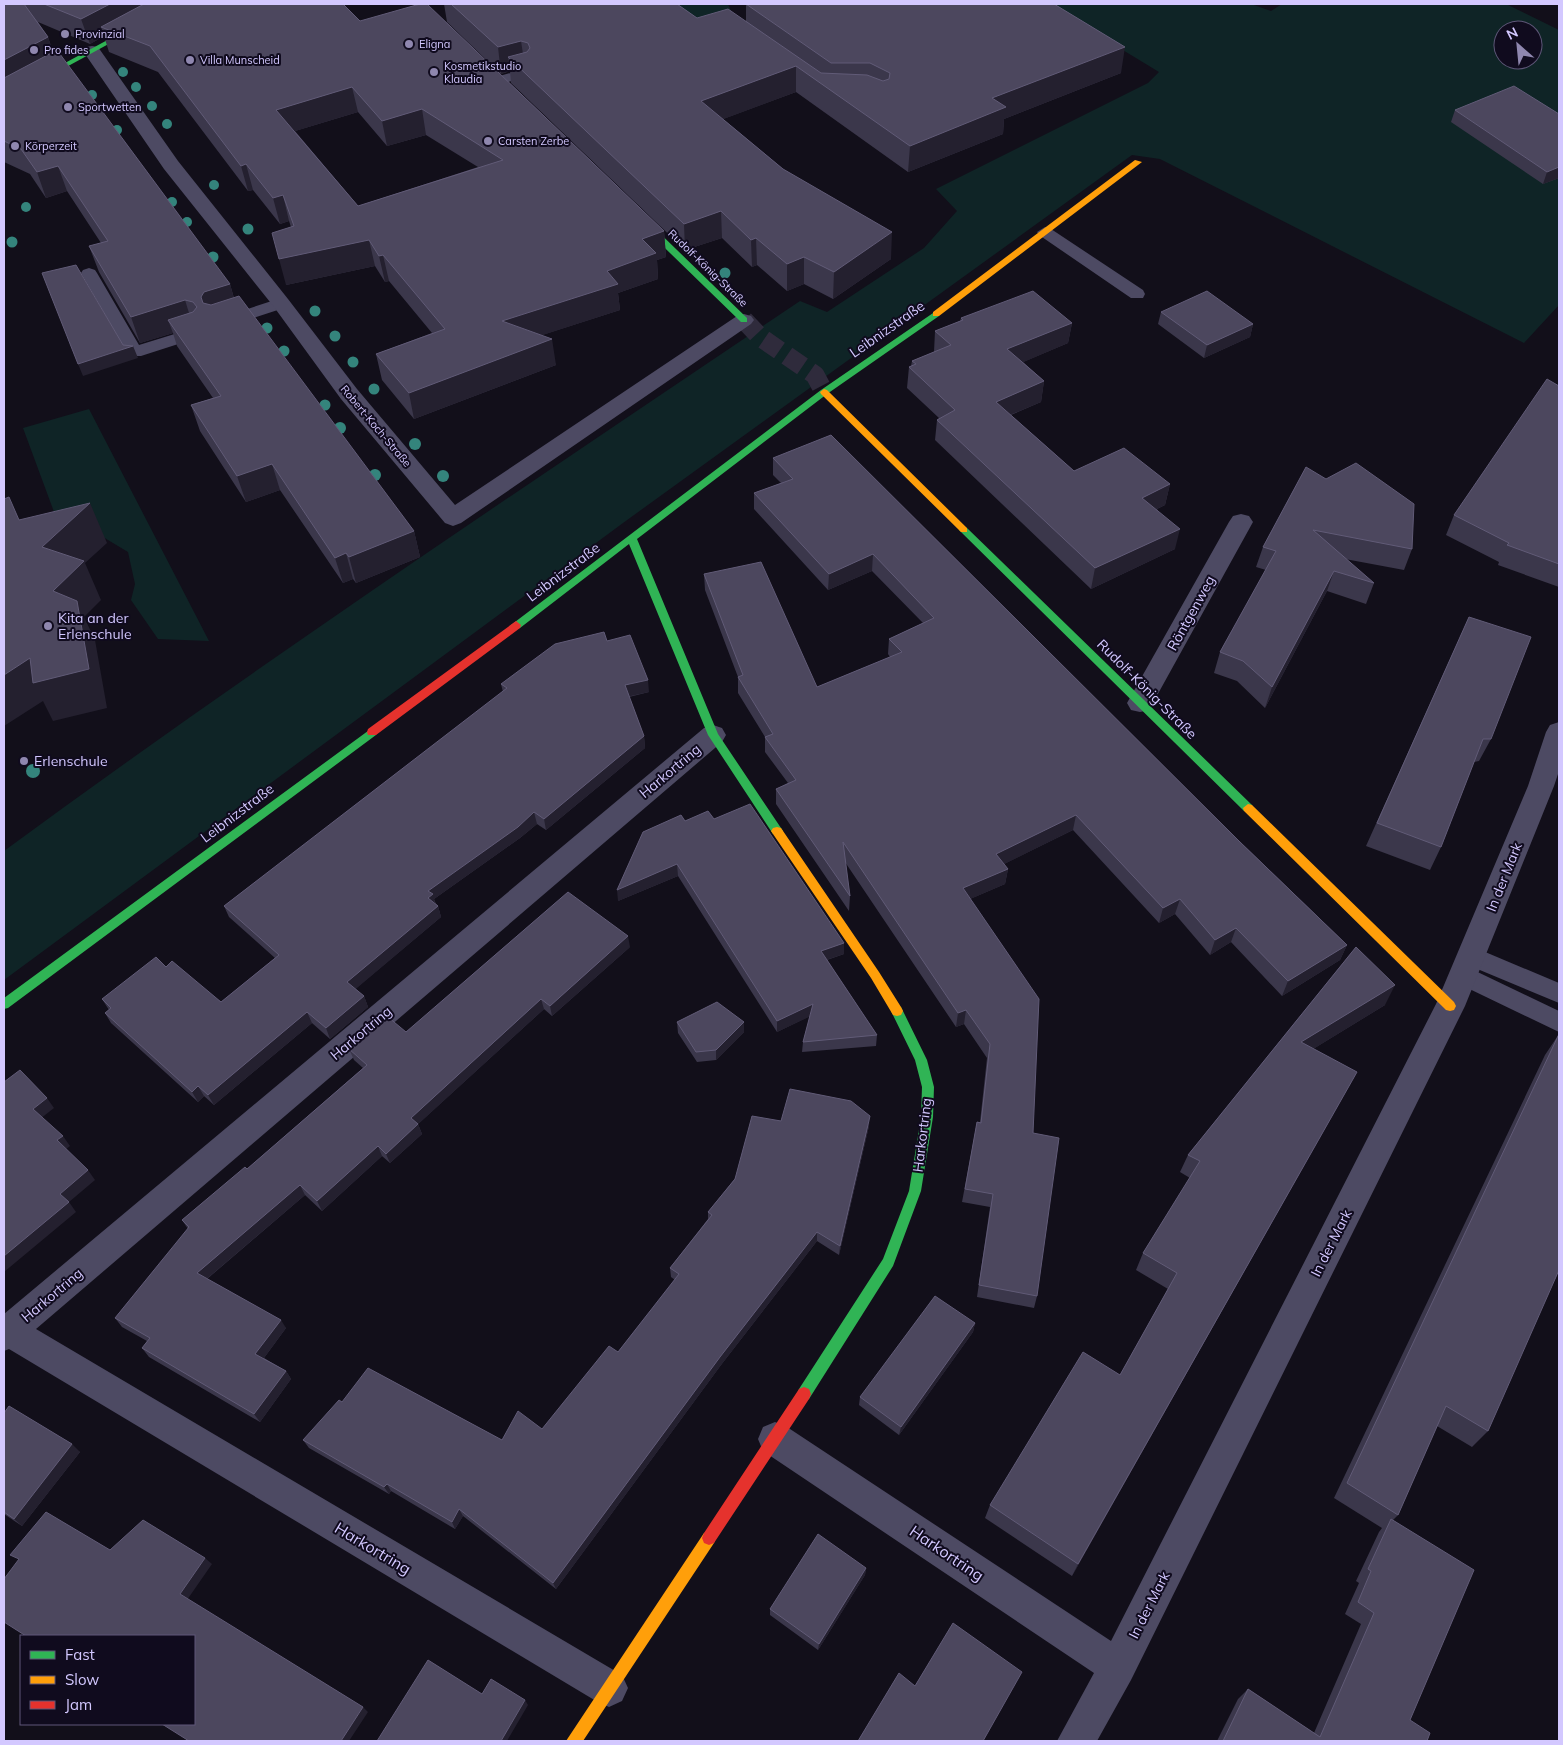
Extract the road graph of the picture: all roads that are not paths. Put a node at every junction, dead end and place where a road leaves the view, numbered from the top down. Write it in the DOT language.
graph roads {
  1 [pos="179,4"];
  2 [pos="92,51"];
  3 [pos="525,73"];
  4 [pos="497,81"];
  5 [pos="4,99"];
  6 [pos="1138,162"];
  7 [pos="631,211"];
  8 [pos="1045,232"];
  9 [pos="89,273"];
  10 [pos="1137,294"];
  11 [pos="281,304"];
  12 [pos="744,320"];
  13 [pos="219,324"];
  14 [pos="194,333"];
  15 [pos="824,392"];
  16 [pos="1241,522"];
  17 [pos="632,539"];
  18 [pos="1140,703"];
  19 [pos="1559,732"];
  20 [pos="712,735"];
  21 [pos="1467,966"];
  22 [pos="1559,994"];
  23 [pos="4,1004"];
  24 [pos="1450,1006"];
  25 [pos="1559,1022"];
  26 [pos="6,1333"];
  27 [pos="775,1439"];
  28 [pos="1118,1667"];
  29 [pos="609,1688"];
  30 [pos="574,1741"];
  31 [pos="1076,1741"];
  1 -- 2 [label="street"];
  2 -- 5 [label="street"];
  2 -- 11 [label="street, Robert-Koch-Straße"];
  3 -- 4 [label="lane"];
  6 -- 8 [label="street, Leibnizstraße"];
  7 -- 12 [label="street, Rudolf-König-Straße"];
  8 -- 10 [label="lane"];
  8 -- 15 [label="street, Leibnizstraße"];
  9 -- 14 [label="lane"];
  11 -- 12 [label="street, Robert-Koch-Straße"];
  11 -- 13 [label="lane"];
  15 -- 17 [label="street, Leibnizstraße"];
  15 -- 18 [label="street, Rudolf-König-Straße"];
  16 -- 18 [label="street, Röntgenweg"];
  17 -- 20 [label="street, Harkortring"];
  17 -- 23 [label="street, Leibnizstraße"];
  18 -- 24 [label="street, Rudolf-König-Straße"];
  19 -- 21 [label="street, In der Mark"];
  20 -- 26 [label="street, Harkortring"];
  20 -- 27 [label="street, Harkortring"];
  21 -- 22 [label="lane"];
  21 -- 24 [label="street, In der Mark"];
  21 -- 25 [label="lane"];
  24 -- 28 [label="street, In der Mark"];
  26 -- 29 [label="street, Harkortring"];
  27 -- 28 [label="street, Harkortring"];
  27 -- 29 [label="street, Harkortring"];
  28 -- 31 [label="street, In der Mark"];
  29 -- 30 [label="street, Harkortring"];
}
